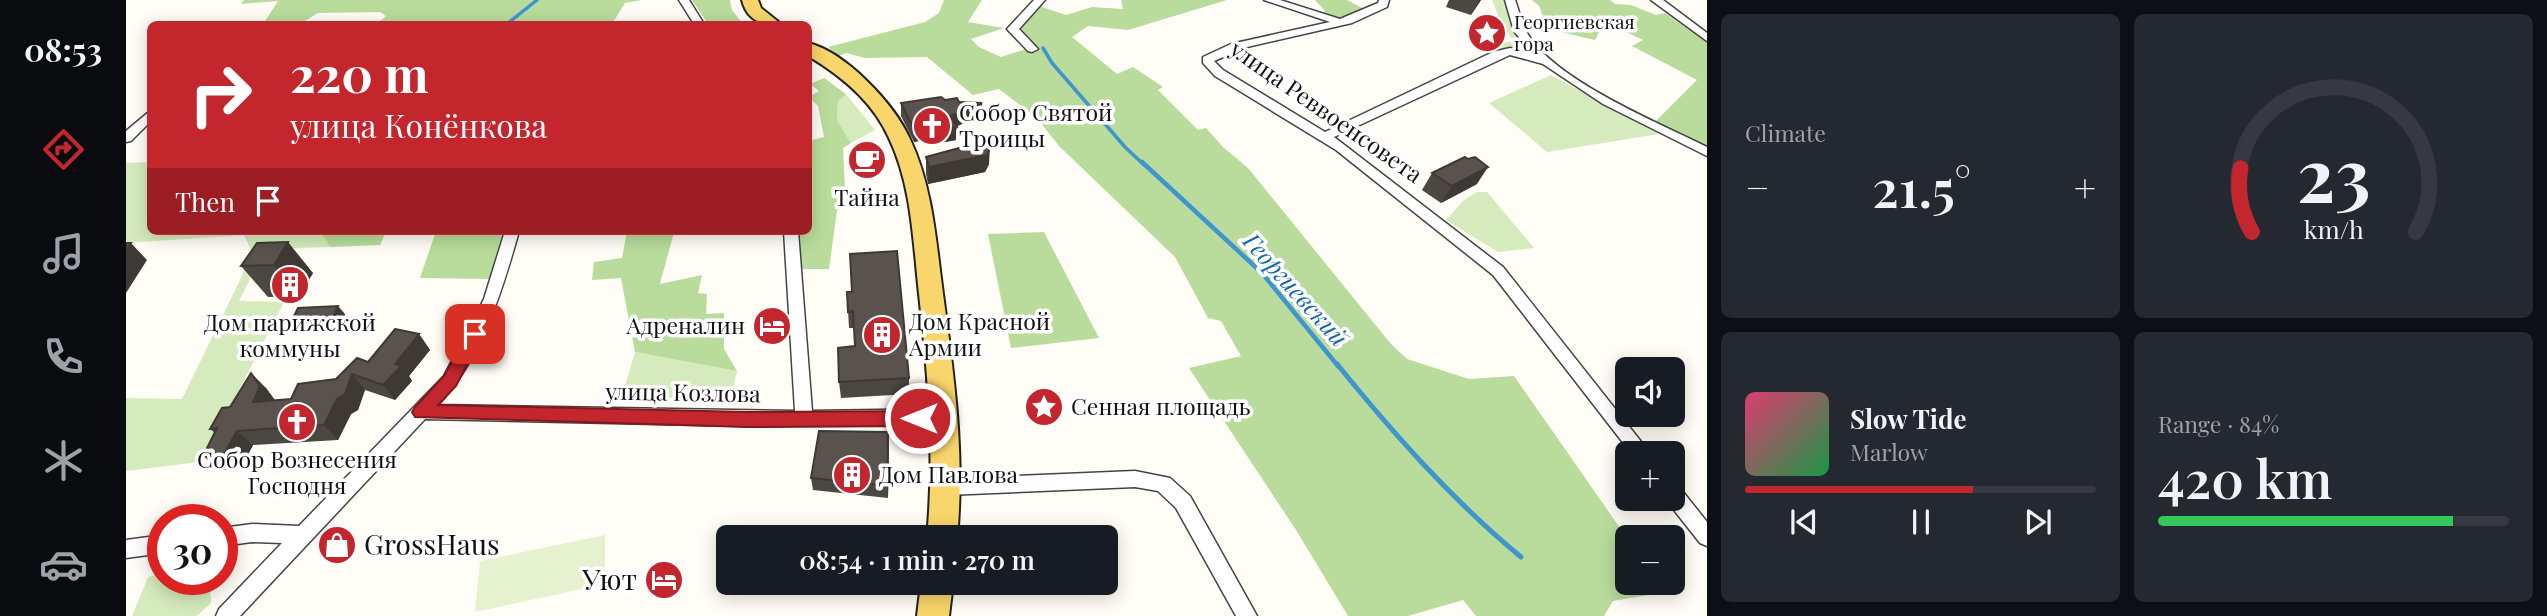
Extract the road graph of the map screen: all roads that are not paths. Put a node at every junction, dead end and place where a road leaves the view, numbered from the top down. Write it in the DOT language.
graph roads {
  1 [pos="684,0"];
  2 [pos="750,0"];
  3 [pos="1040,0"];
  4 [pos="1269,0"];
  5 [pos="1384,0"];
  6 [pos="1510,0"];
  7 [pos="1656,0"];
  8 [pos="697,21"];
  9 [pos="768,21"];
  10 [pos="1338,21"];
  11 [pos="1707,38"];
  12 [pos="1032,49"];
  13 [pos="812,51"];
  14 [pos="1546,62"];
  15 [pos="147,118"];
  16 [pos="1324,137"];
  17 [pos="126,138"];
  18 [pos="1707,152"];
  19 [pos="511,235"];
  20 [pos="791,235"];
  21 [pos="421,412"];
  22 [pos="944,416"];
  23 [pos="802,419"];
  24 [pos="1632,441"];
  25 [pos="947,487"];
  26 [pos="1685,509"];
  27 [pos="943,525"];
  28 [pos="238,535"];
  29 [pos="303,535"];
  30 [pos="1707,537"];
  31 [pos="147,547"];
  32 [pos="126,550"];
  33 [pos="936,595"];
  34 [pos="226,616"];
  35 [pos="933,616"];
  36 [pos="1247,616"];
  1 -- 8 [label="street"];
  2 -- 9 [label="main road"];
  3 -- 12 [label="street"];
  4 -- 10 [label="street"];
  5 -- 10 [label="street"];
  6 -- 14 [label="street"];
  7 -- 11 [label="street"];
  10 -- 16 [label="street, улица Реввоенсовета"];
  13 -- 22 [label="main road"];
  14 -- 16 [label="street"];
  14 -- 18 [label="street"];
  15 -- 17 [label="street"];
  16 -- 24 [label="street, улица Реввоенсовета"];
  19 -- 21 [label="street"];
  20 -- 23 [label="street"];
  21 -- 23 [label="street, улица Козлова"];
  21 -- 29 [label="street"];
  22 -- 23 [label="street, улица Козлова"];
  22 -- 25 [label="main road"];
  25 -- 27 [label="main road"];
  25 -- 36 [label="street"];
  26 -- 30 [label="street"];
  28 -- 29 [label="street"];
  29 -- 34 [label="street"];
  31 -- 32 [label="street"];
  33 -- 35 [label="main road"];
}
